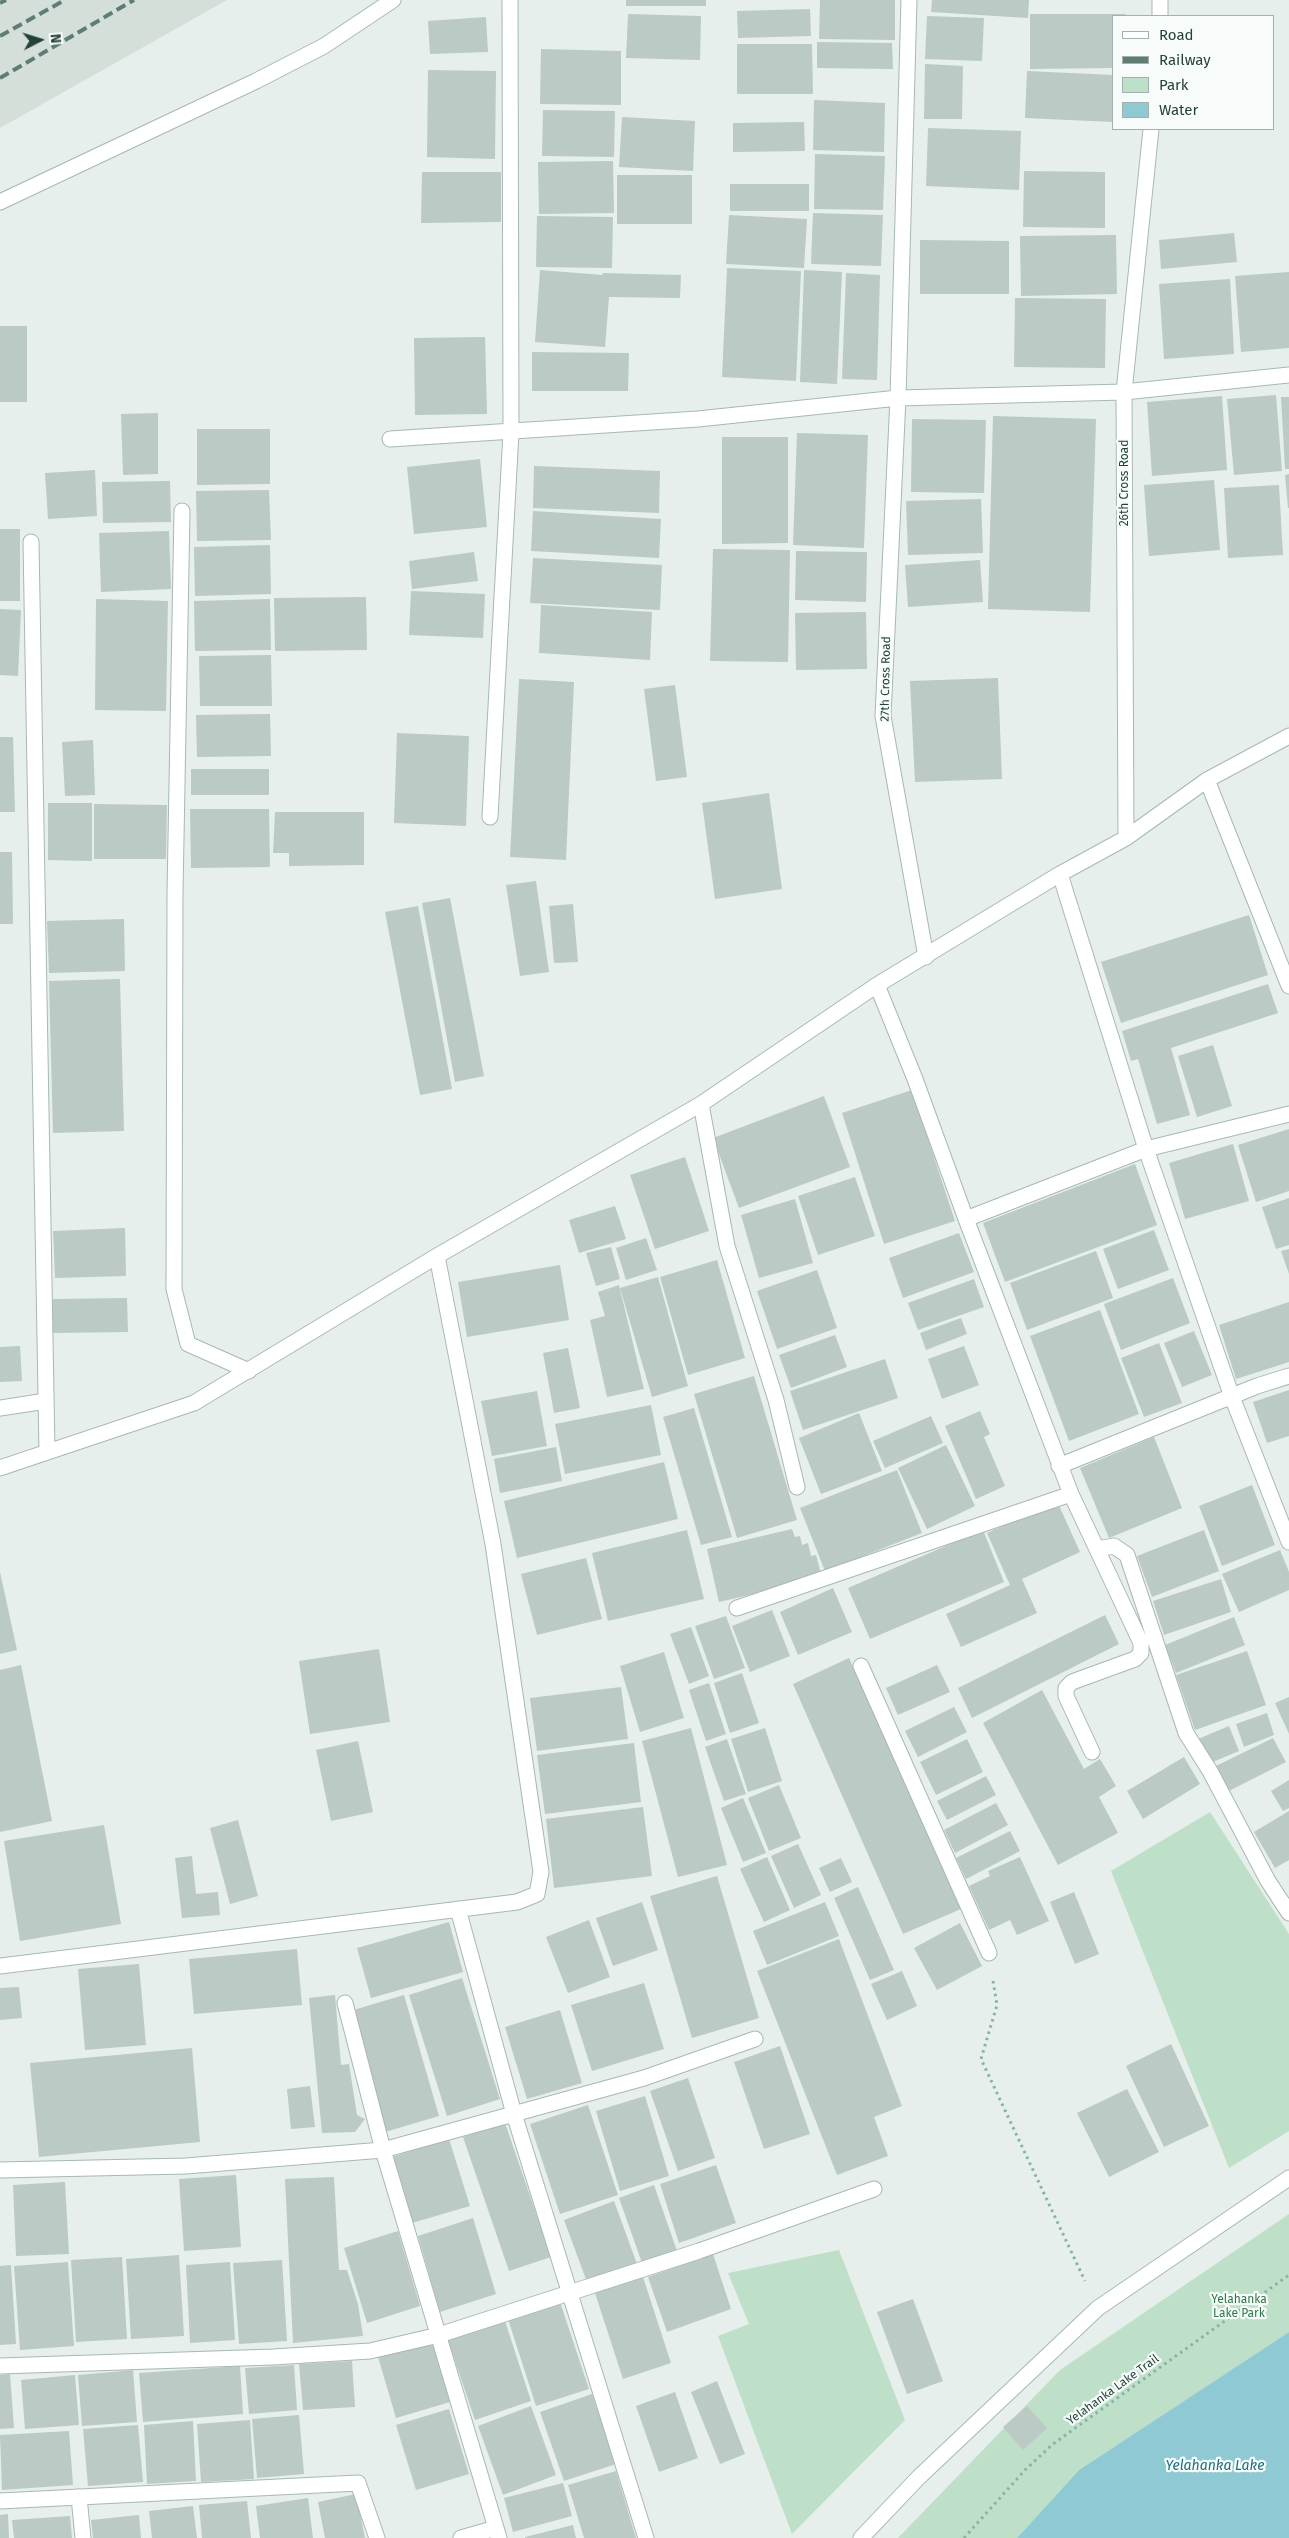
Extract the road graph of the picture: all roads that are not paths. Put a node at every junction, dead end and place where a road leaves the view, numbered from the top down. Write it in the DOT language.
graph roads {
  1 [pos="394,0"];
  2 [pos="510,0"];
  3 [pos="909,0"];
  4 [pos="1160,0"];
  5 [pos="1160,15"];
  6 [pos="1151,130"];
  7 [pos="0,202"];
  8 [pos="1289,375"];
  9 [pos="1124,392"];
  10 [pos="898,398"];
  11 [pos="510,432"];
  12 [pos="390,439"];
  13 [pos="182,511"];
  14 [pos="31,542"];
  15 [pos="1289,736"];
  16 [pos="1207,780"];
  17 [pos="490,817"];
  18 [pos="1126,838"];
  19 [pos="1060,874"];
  20 [pos="926,957"];
  21 [pos="877,985"];
  22 [pos="1289,986"];
  23 [pos="701,1104"];
  24 [pos="1289,1114"];
  25 [pos="1146,1150"];
  26 [pos="966,1220"];
  27 [pos="437,1256"];
  28 [pos="249,1371"];
  29 [pos="1289,1376"];
  30 [pos="1232,1397"];
  31 [pos="46,1401"];
  32 [pos="0,1408"];
  33 [pos="47,1452"];
  34 [pos="1059,1466"];
  35 [pos="0,1468"];
  36 [pos="797,1486"];
  37 [pos="1070,1494"];
  38 [pos="1289,1542"];
  39 [pos="1097,1550"];
  40 [pos="737,1608"];
  41 [pos="861,1666"];
  42 [pos="1092,1752"];
  43 [pos="458,1909"];
  44 [pos="1289,1913"];
  45 [pos="989,1953"];
  46 [pos="0,1966"];
  47 [pos="345,2003"];
  48 [pos="755,2039"];
  49 [pos="514,2114"];
  50 [pos="383,2150"];
  51 [pos="0,2170"];
  52 [pos="1289,2178"];
  53 [pos="874,2189"];
  54 [pos="570,2293"];
  55 [pos="439,2335"];
  56 [pos="0,2366"];
  57 [pos="78,2497"];
  58 [pos="0,2501"];
  59 [pos="498,2533"];
  60 [pos="83,2538"];
  61 [pos="377,2538"];
  62 [pos="461,2538"];
  63 [pos="646,2538"];
  64 [pos="861,2538"];
  1 -- 7 [label="street"];
  2 -- 11 [label="street"];
  3 -- 10 [label="street, 27th Cross Road"];
  4 -- 5 [label="street"];
  6 -- 9 [label="street, 26th Cross Road"];
  8 -- 9 [label="street"];
  9 -- 10 [label="street"];
  9 -- 18 [label="street, 26th Cross Road"];
  10 -- 11 [label="street"];
  10 -- 20 [label="street, 27th Cross Road"];
  11 -- 12 [label="street"];
  11 -- 17 [label="street"];
  13 -- 28 [label="street"];
  14 -- 31 [label="street"];
  15 -- 16 [label="street"];
  16 -- 18 [label="street"];
  16 -- 22 [label="street"];
  18 -- 19 [label="street"];
  19 -- 20 [label="street"];
  19 -- 25 [label="street"];
  20 -- 21 [label="street"];
  21 -- 23 [label="street"];
  21 -- 26 [label="street"];
  23 -- 27 [label="street"];
  23 -- 36 [label="street"];
  24 -- 25 [label="street"];
  25 -- 26 [label="street"];
  25 -- 30 [label="street"];
  26 -- 34 [label="street"];
  27 -- 28 [label="street"];
  27 -- 43 [label="street"];
  28 -- 33 [label="street"];
  29 -- 30 [label="street"];
  30 -- 34 [label="street"];
  30 -- 38 [label="street"];
  31 -- 32 [label="street"];
  31 -- 33 [label="street"];
  33 -- 35 [label="street"];
  34 -- 37 [label="street"];
  37 -- 39 [label="street"];
  37 -- 40 [label="street"];
  39 -- 42 [label="street"];
  39 -- 44 [label="street"];
  41 -- 45 [label="street"];
  43 -- 46 [label="street"];
  43 -- 49 [label="street"];
  47 -- 50 [label="street"];
  48 -- 49 [label="street"];
  49 -- 50 [label="street"];
  49 -- 54 [label="street"];
  50 -- 51 [label="street"];
  50 -- 55 [label="street"];
  52 -- 64 [label="street"];
  53 -- 54 [label="street"];
  54 -- 55 [label="street"];
  54 -- 63 [label="street"];
  55 -- 56 [label="street"];
  55 -- 59 [label="street"];
  57 -- 58 [label="street"];
  57 -- 60 [label="street"];
  57 -- 61 [label="street"];
  59 -- 62 [label="street"];
}
